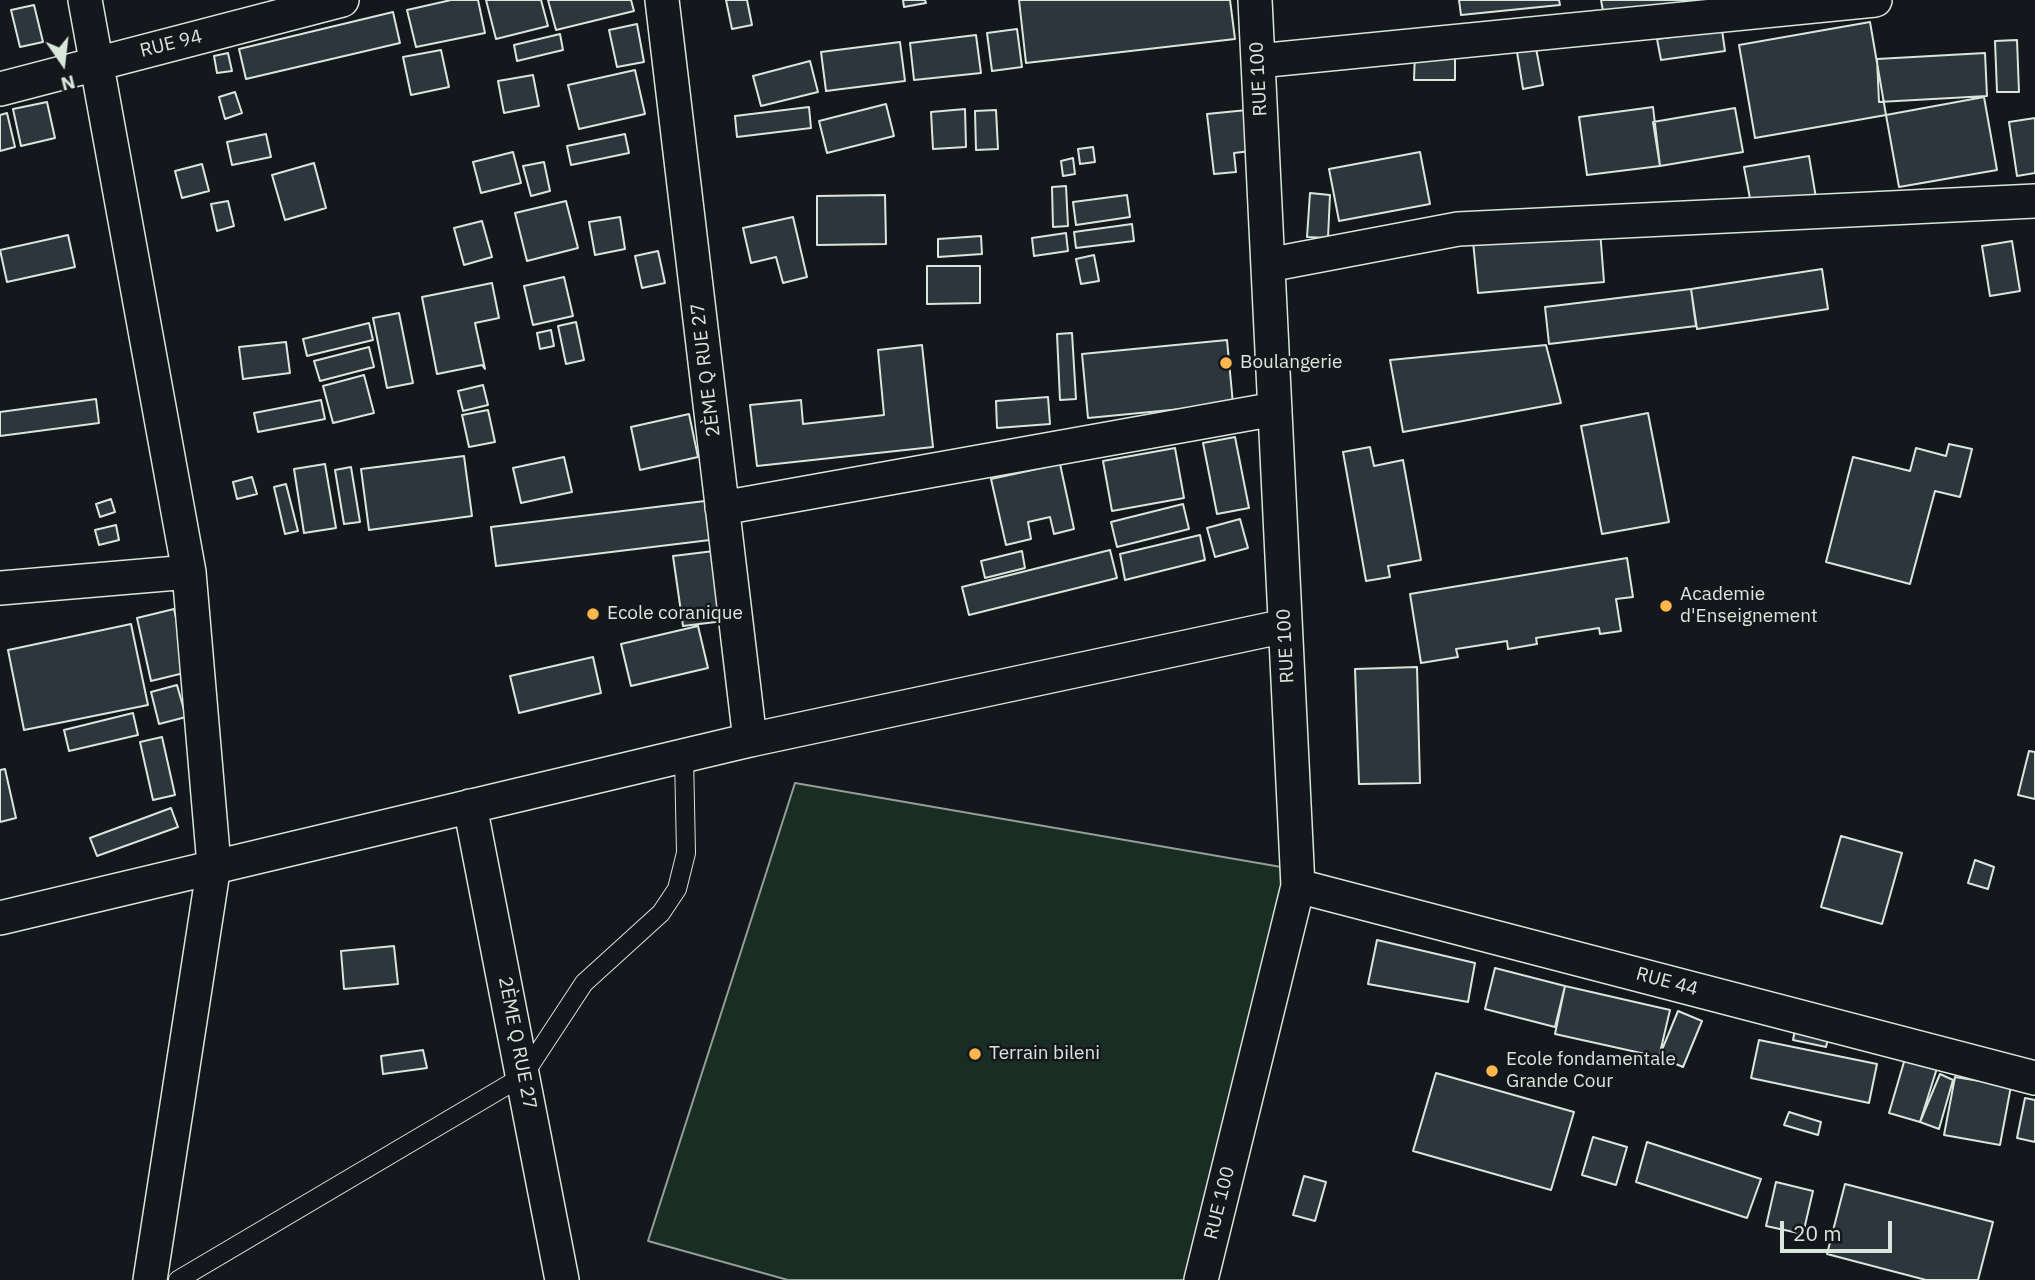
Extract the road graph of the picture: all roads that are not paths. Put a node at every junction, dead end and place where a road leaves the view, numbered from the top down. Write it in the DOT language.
graph roads {
  1 [pos="85,0"];
  2 [pos="342,0"];
  3 [pos="662,0"];
  4 [pos="1255,0"];
  5 [pos="1875,0"];
  6 [pos="1258,61"];
  7 [pos="97,64"];
  8 [pos="0,89"];
  9 [pos="2035,201"];
  10 [pos="1268,265"];
  11 [pos="1275,409"];
  12 [pos="722,508"];
  13 [pos="189,572"];
  14 [pos="0,588"];
  15 [pos="1285,626"];
  16 [pos="750,740"];
  17 [pos="684,756"];
  18 [pos="470,806"];
  19 [pos="215,865"];
  20 [pos="1298,886"];
  21 [pos="0,918"];
  22 [pos="523,1076"];
  23 [pos="2035,1078"];
  24 [pos="150,1280"];
  25 [pos="178,1280"];
  26 [pos="562,1280"];
  27 [pos="1201,1280"];
  1 -- 7 [label="street"];
  2 -- 7 [label="street, RUE 94"];
  3 -- 12 [label="street, 2ÈME Q RUE 27"];
  4 -- 6 [label="street, RUE 100"];
  5 -- 6 [label="street"];
  6 -- 10 [label="street, RUE 100"];
  7 -- 8 [label="street, RUE 94"];
  7 -- 13 [label="street"];
  9 -- 10 [label="street"];
  10 -- 11 [label="street, RUE 100"];
  11 -- 12 [label="street"];
  11 -- 15 [label="street, RUE 100"];
  12 -- 16 [label="street, 2ÈME Q RUE 27"];
  13 -- 14 [label="street"];
  13 -- 19 [label="street"];
  15 -- 16 [label="street"];
  15 -- 20 [label="street, RUE 100"];
  16 -- 17 [label="street"];
  17 -- 18 [label="street"];
  17 -- 22 [label="lane"];
  18 -- 19 [label="street"];
  18 -- 22 [label="street, 2ÈME Q RUE 27"];
  19 -- 21 [label="street"];
  19 -- 24 [label="street"];
  20 -- 23 [label="street, RUE 44"];
  20 -- 27 [label="street, RUE 100"];
  22 -- 25 [label="lane"];
  22 -- 26 [label="street, 2ÈME Q RUE 27"];
}
